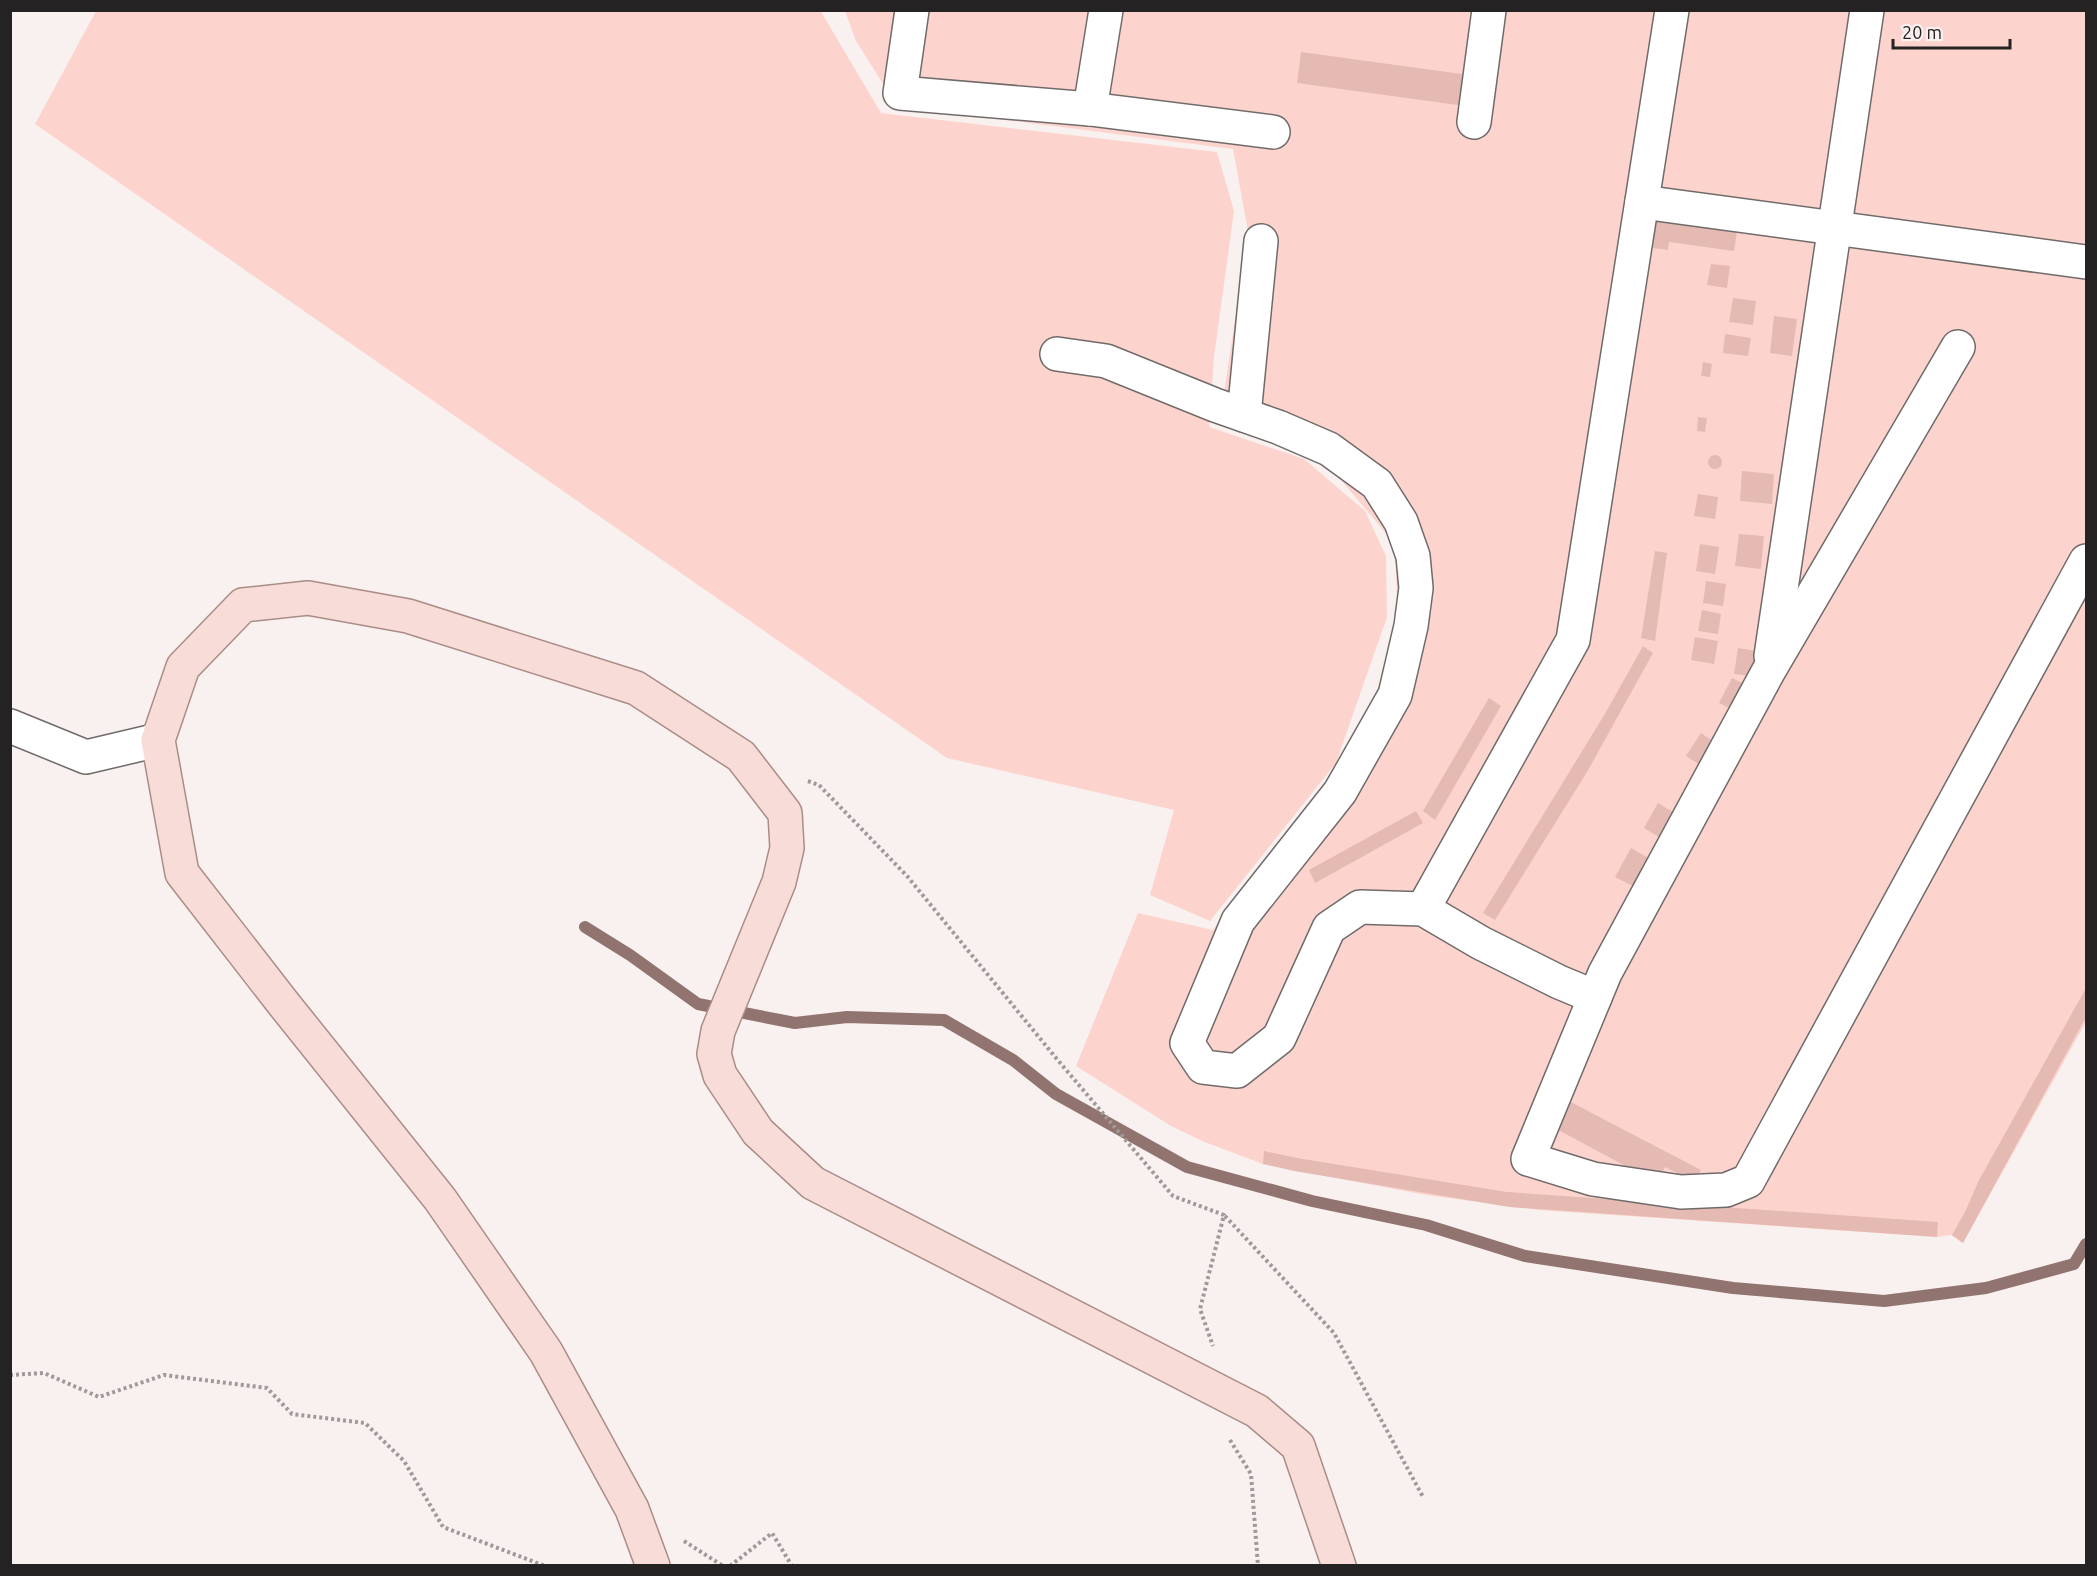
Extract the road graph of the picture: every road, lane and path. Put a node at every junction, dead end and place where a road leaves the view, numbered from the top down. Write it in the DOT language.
graph roads {
  1 [pos="912,10"];
  2 [pos="1106,10"];
  3 [pos="1489,10"];
  4 [pos="1672,10"];
  5 [pos="1867,10"];
  6 [pos="1090,109"];
  7 [pos="1474,122"];
  8 [pos="1273,132"];
  9 [pos="1642,202"];
  10 [pos="1835,228"];
  11 [pos="1261,241"];
  12 [pos="2086,262"];
  13 [pos="1958,347"];
  14 [pos="1057,354"];
  15 [pos="1244,415"];
  16 [pos="2086,561"];
  17 [pos="1768,672"];
  18 [pos="10,726"];
  19 [pos="158,740"];
  20 [pos="808,781"];
  21 [pos="1423,909"];
  22 [pos="1595,997"];
  23 [pos="1224,1215"];
  24 [pos="10,1376"];
  25 [pos="1232,1398"];
  26 [pos="1423,1497"];
  27 [pos="545,1566"];
  28 [pos="654,1566"];
  29 [pos="730,1566"];
  30 [pos="792,1566"];
  31 [pos="1258,1566"];
  32 [pos="1339,1566"];
  1 -- 6 [label="street"];
  2 -- 6 [label="street"];
  3 -- 7 [label="street"];
  4 -- 9 [label="street"];
  5 -- 10 [label="street"];
  6 -- 8 [label="street"];
  9 -- 10 [label="street"];
  9 -- 21 [label="street"];
  10 -- 12 [label="street"];
  10 -- 17 [label="street"];
  11 -- 15 [label="street"];
  13 -- 17 [label="street"];
  14 -- 15 [label="street"];
  15 -- 21 [label="street"];
  16 -- 22 [label="street"];
  17 -- 22 [label="street"];
  18 -- 19 [label="street"];
  19 -- 25 [label="main road"];
  19 -- 28 [label="main road"];
  20 -- 23 [label="path"];
  21 -- 22 [label="street"];
  23 -- 25 [label="path"];
  23 -- 26 [label="path"];
  24 -- 27 [label="path"];
  25 -- 31 [label="path"];
  25 -- 32 [label="main road"];
  29 -- 30 [label="path"];
}
